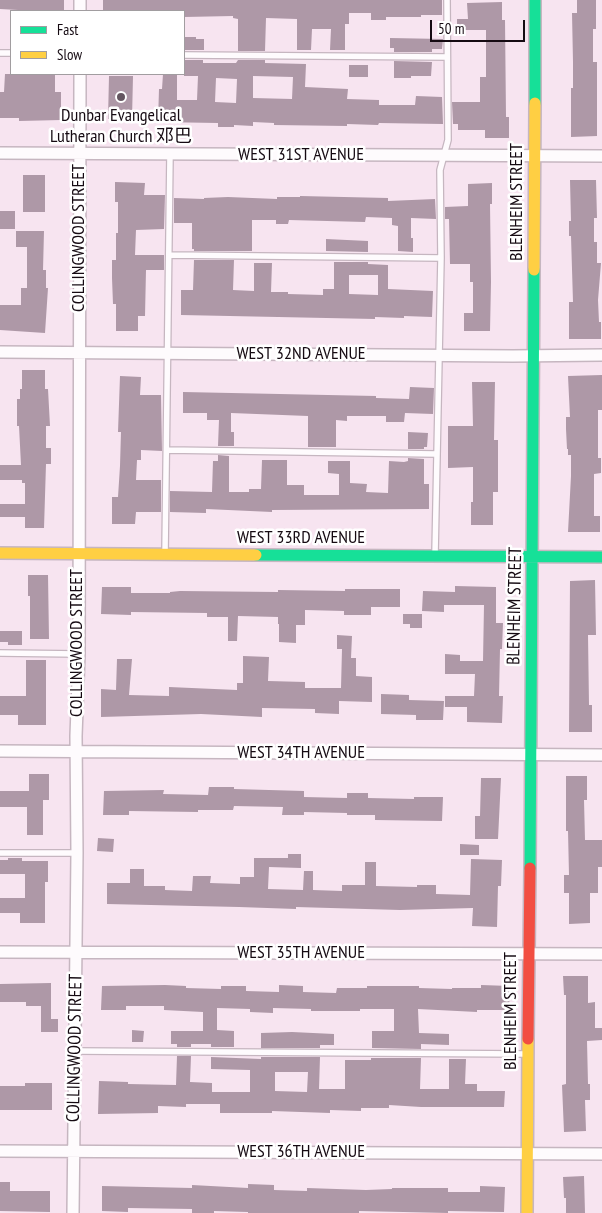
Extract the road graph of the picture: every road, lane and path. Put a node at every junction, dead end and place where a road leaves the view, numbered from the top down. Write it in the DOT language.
graph roads {
  1 [pos="447,0"];
  2 [pos="535,0"];
  3 [pos="185,55"];
  4 [pos="447,57"];
  5 [pos="80,75"];
  6 [pos="0,153"];
  7 [pos="79,154"];
  8 [pos="170,154"];
  9 [pos="444,155"];
  10 [pos="534,156"];
  11 [pos="602,156"];
  12 [pos="169,255"];
  13 [pos="441,258"];
  14 [pos="0,352"];
  15 [pos="79,353"];
  16 [pos="169,354"];
  17 [pos="438,355"];
  18 [pos="602,355"];
  19 [pos="534,356"];
  20 [pos="167,450"];
  21 [pos="436,454"];
  22 [pos="0,553"];
  23 [pos="78,554"];
  24 [pos="165,555"];
  25 [pos="435,556"];
  26 [pos="533,556"];
  27 [pos="602,557"];
  28 [pos="0,653"];
  29 [pos="79,654"];
  30 [pos="0,751"];
  31 [pos="76,752"];
  32 [pos="530,754"];
  33 [pos="602,756"];
  34 [pos="0,852"];
  35 [pos="77,853"];
  36 [pos="0,952"];
  37 [pos="76,952"];
  38 [pos="529,954"];
  39 [pos="602,954"];
  40 [pos="76,1051"];
  41 [pos="528,1054"];
  42 [pos="0,1151"];
  43 [pos="74,1151"];
  44 [pos="528,1153"];
  45 [pos="602,1154"];
  46 [pos="73,1213"];
  47 [pos="527,1213"];
  1 -- 4 [label="lane"];
  2 -- 10 [label="street, BLENHEIM STREET"];
  3 -- 4 [label="lane"];
  4 -- 9 [label="lane"];
  5 -- 7 [label="street, COLLINGWOOD STREET"];
  6 -- 7 [label="street, WEST 31ST AVENUE"];
  7 -- 8 [label="street, WEST 31ST AVENUE"];
  7 -- 15 [label="street, COLLINGWOOD STREET"];
  8 -- 9 [label="street, WEST 31ST AVENUE"];
  8 -- 12 [label="lane"];
  9 -- 10 [label="street, WEST 31ST AVENUE"];
  9 -- 13 [label="lane"];
  10 -- 11 [label="street, WEST 31ST AVENUE"];
  10 -- 19 [label="street, BLENHEIM STREET"];
  12 -- 13 [label="lane"];
  12 -- 16 [label="lane"];
  13 -- 17 [label="lane"];
  14 -- 15 [label="street, WEST 32ND AVENUE"];
  15 -- 16 [label="street, WEST 32ND AVENUE"];
  15 -- 23 [label="street, COLLINGWOOD STREET"];
  16 -- 17 [label="street, WEST 32ND AVENUE"];
  16 -- 20 [label="lane"];
  17 -- 19 [label="street, WEST 32ND AVENUE"];
  17 -- 21 [label="lane"];
  18 -- 19 [label="street, WEST 32ND AVENUE"];
  19 -- 26 [label="street, BLENHEIM STREET"];
  20 -- 21 [label="lane"];
  20 -- 24 [label="lane"];
  21 -- 25 [label="lane"];
  22 -- 23 [label="street, WEST 33RD AVENUE"];
  23 -- 24 [label="street, WEST 33RD AVENUE"];
  23 -- 29 [label="street, COLLINGWOOD STREET"];
  24 -- 25 [label="street, WEST 33RD AVENUE"];
  25 -- 26 [label="street, WEST 33RD AVENUE"];
  26 -- 27 [label="street, WEST 33RD AVENUE"];
  26 -- 32 [label="street, BLENHEIM STREET"];
  28 -- 29 [label="lane"];
  29 -- 31 [label="street, COLLINGWOOD STREET"];
  30 -- 31 [label="street, WEST 34TH AVENUE"];
  31 -- 32 [label="street, WEST 34TH AVENUE"];
  31 -- 35 [label="street, COLLINGWOOD STREET"];
  32 -- 33 [label="street, WEST 34TH AVENUE"];
  32 -- 38 [label="street, BLENHEIM STREET"];
  34 -- 35 [label="lane"];
  35 -- 37 [label="street, COLLINGWOOD STREET"];
  36 -- 37 [label="street, WEST 35TH AVENUE"];
  37 -- 38 [label="street, WEST 35TH AVENUE"];
  37 -- 40 [label="street, COLLINGWOOD STREET"];
  38 -- 39 [label="street, WEST 35TH AVENUE"];
  38 -- 41 [label="street, BLENHEIM STREET"];
  40 -- 41 [label="lane"];
  40 -- 43 [label="street, COLLINGWOOD STREET"];
  41 -- 44 [label="street, BLENHEIM STREET"];
  42 -- 43 [label="street, WEST 36TH AVENUE"];
  43 -- 44 [label="street, WEST 36TH AVENUE"];
  43 -- 46 [label="street, COLLINGWOOD STREET"];
  44 -- 45 [label="street, WEST 36TH AVENUE"];
  44 -- 47 [label="street, BLENHEIM STREET"];
}
